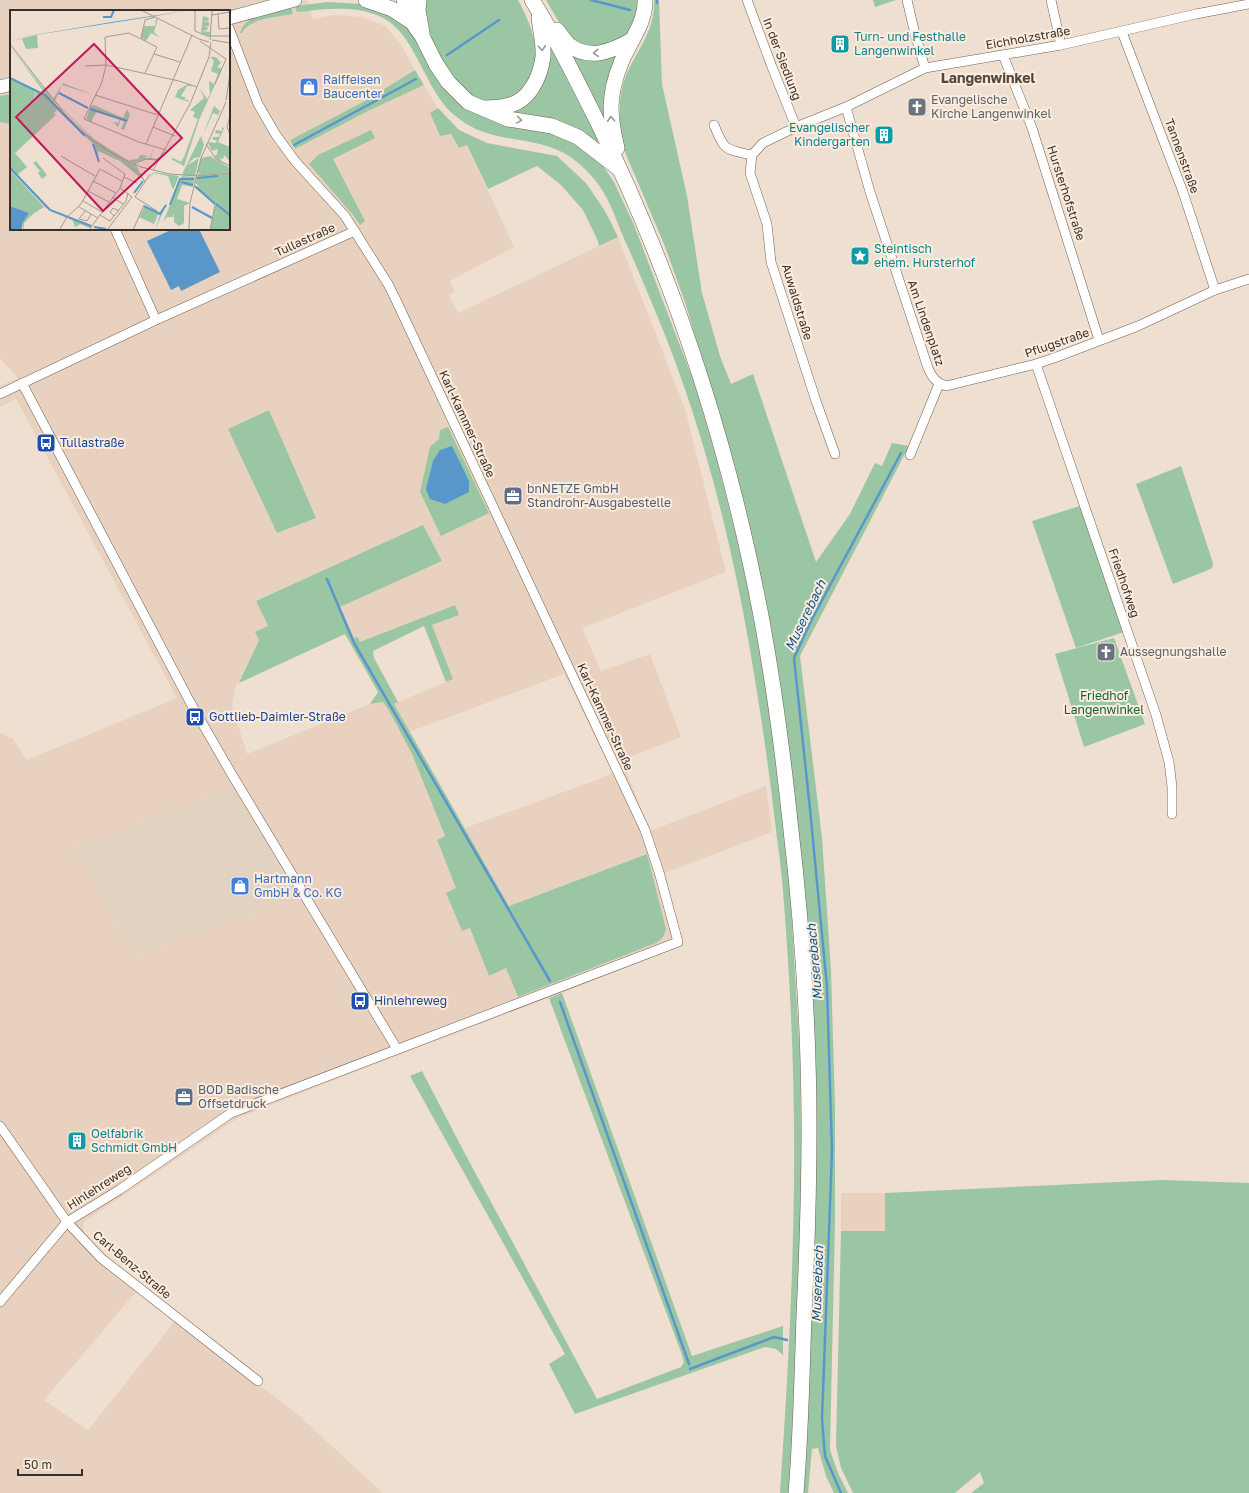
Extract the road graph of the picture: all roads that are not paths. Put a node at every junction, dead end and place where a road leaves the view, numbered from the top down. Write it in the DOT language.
graph roads {
  1 [pos="295,0"];
  2 [pos="366,0"];
  3 [pos="404,0"];
  4 [pos="645,0"];
  5 [pos="747,0"];
  6 [pos="906,0"];
  7 [pos="1051,0"];
  8 [pos="1249,4"];
  9 [pos="535,5"];
  10 [pos="416,8"];
  11 [pos="230,18"];
  12 [pos="230,31"];
  13 [pos="1122,32"];
  14 [pos="632,40"];
  15 [pos="1061,45"];
  16 [pos="1003,55"];
  17 [pos="925,68"];
  18 [pos="10,84"];
  19 [pos="0,87"];
  20 [pos="846,107"];
  21 [pos="482,108"];
  22 [pos="714,125"];
  23 [pos="796,127"];
  24 [pos="752,155"];
  25 [pos="622,171"];
  26 [pos="115,230"];
  27 [pos="355,230"];
  28 [pos="1249,279"];
  29 [pos="1215,290"];
  30 [pos="156,320"];
  31 [pos="1099,340"];
  32 [pos="1036,364"];
  33 [pos="22,384"];
  34 [pos="939,384"];
  35 [pos="0,394"];
  36 [pos="835,454"];
  37 [pos="910,455"];
  38 [pos="1172,814"];
  39 [pos="678,942"];
  40 [pos="397,1049"];
  41 [pos="0,1126"];
  42 [pos="67,1222"];
  43 [pos="0,1302"];
  44 [pos="258,1381"];
  45 [pos="796,1493"];
  1 -- 11 [label="street"];
  2 -- 10 [label="main road"];
  3 -- 10 [label="main road"];
  4 -- 14 [label="main road"];
  5 -- 23 [label="street, In der Siedlung"];
  6 -- 17 [label="street"];
  7 -- 15 [label="street"];
  8 -- 13 [label="street, Eichholzstraße"];
  14 -- 9 [label="main road, one-way"];
  9 -- 21 [label="main road, one-way"];
  9 -- 25 [label="main road"];
  10 -- 21 [label="main road"];
  12 -- 27 [label="street, Karl-Kammer-Straße"];
  13 -- 15 [label="street, Eichholzstraße"];
  13 -- 29 [label="street, Tannenstraße"];
  25 -- 14 [label="main road, one-way"];
  15 -- 16 [label="street, Eichholzstraße"];
  16 -- 17 [label="street, Eichholzstraße"];
  16 -- 31 [label="street, Hursterhofstraße"];
  17 -- 20 [label="street, Eichholzstraße"];
  18 -- 19 [label="street"];
  20 -- 23 [label="street, Eichholzstraße"];
  20 -- 34 [label="street, Am Lindenplatz"];
  21 -- 25 [label="main road, one-way"];
  22 -- 24 [label="street"];
  23 -- 24 [label="street"];
  24 -- 36 [label="street, Auwaldstraße"];
  25 -- 45 [label="main road"];
  26 -- 30 [label="street"];
  27 -- 30 [label="street, Tullastraße"];
  27 -- 39 [label="street, Karl-Kammer-Straße"];
  28 -- 29 [label="street, Pflugstraße"];
  29 -- 31 [label="street, Pflugstraße"];
  30 -- 33 [label="street, Tullastraße"];
  31 -- 32 [label="street, Pflugstraße"];
  32 -- 34 [label="street, Pflugstraße"];
  32 -- 38 [label="street, Friedhofweg"];
  33 -- 35 [label="street, Tullastraße"];
  33 -- 40 [label="street"];
  34 -- 37 [label="street"];
  39 -- 40 [label="street, Hinlehreweg"];
  40 -- 42 [label="street, Hinlehreweg"];
  41 -- 42 [label="street, Carl-Benz-Straße"];
  42 -- 43 [label="street, Hinlehreweg"];
  42 -- 44 [label="street, Carl-Benz-Straße"];
}
